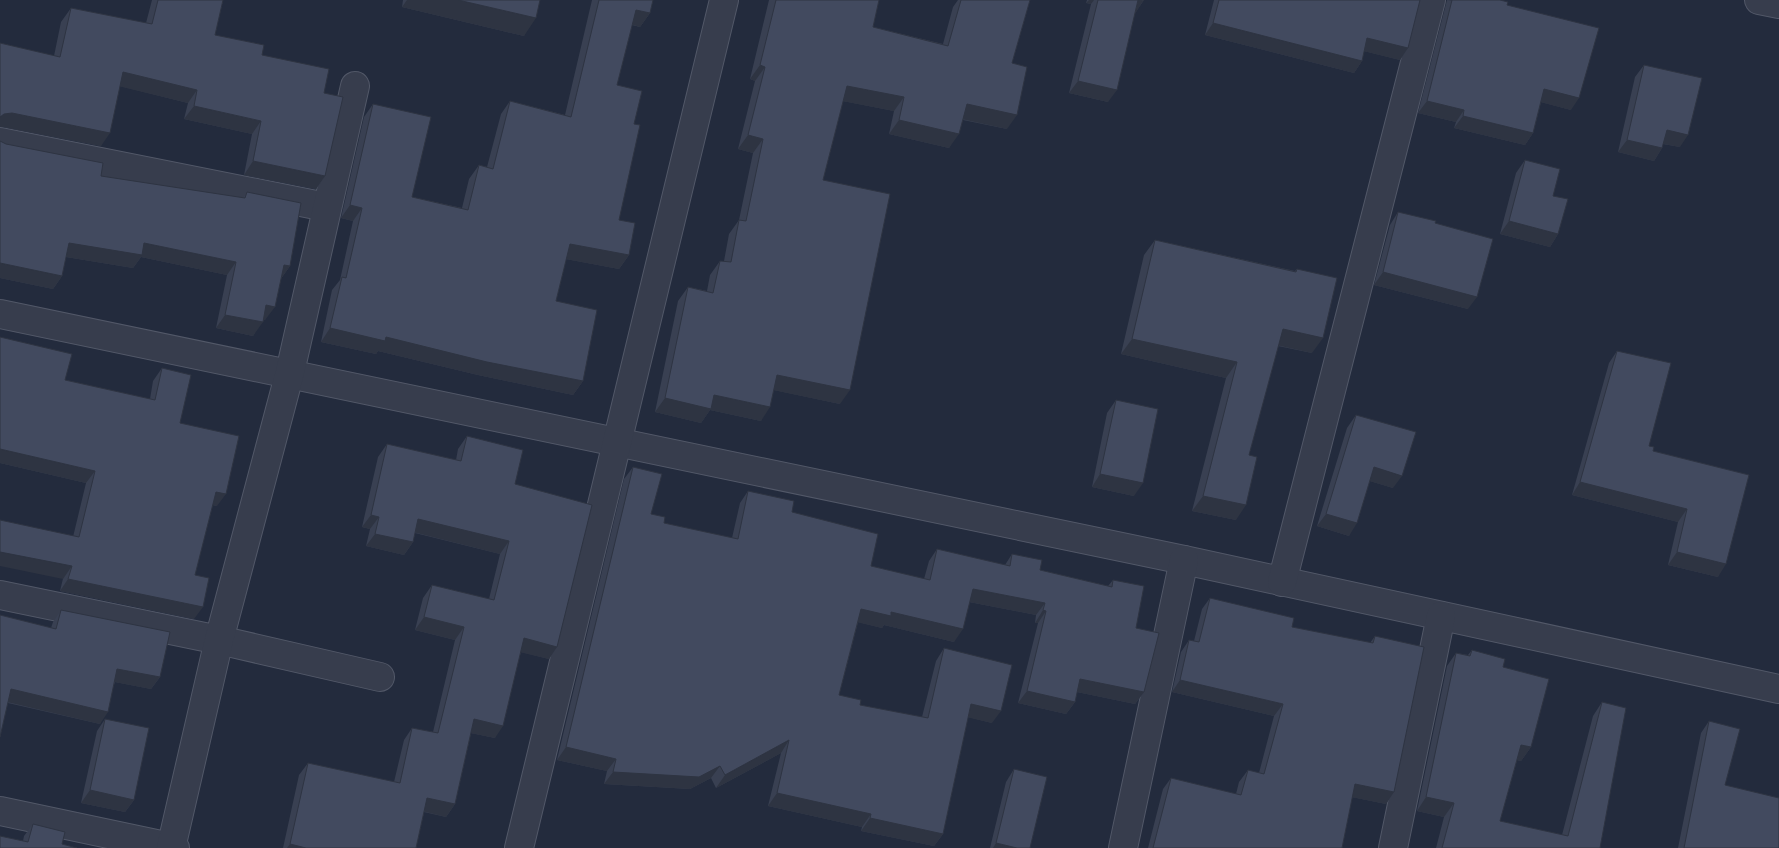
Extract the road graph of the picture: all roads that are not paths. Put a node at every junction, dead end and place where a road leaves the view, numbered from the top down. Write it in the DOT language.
graph roads {
  1 [pos="724,0"];
  2 [pos="1431,0"];
  3 [pos="1758,0"];
  4 [pos="1779,4"];
  5 [pos="355,86"];
  6 [pos="0,142"];
  7 [pos="326,207"];
  8 [pos="0,314"];
  9 [pos="290,372"];
  10 [pos="617,442"];
  11 [pos="1184,560"];
  12 [pos="1282,582"];
  13 [pos="0,595"];
  14 [pos="1441,616"];
  15 [pos="219,640"];
  16 [pos="380,677"];
  17 [pos="1779,689"];
  18 [pos="0,811"];
  19 [pos="172,848"];
  20 [pos="519,848"];
  21 [pos="1123,848"];
  22 [pos="1392,848"];
  1 -- 10 [label="street"];
  2 -- 12 [label="street"];
  3 -- 4 [label="street"];
  5 -- 7 [label="street"];
  6 -- 7 [label="street"];
  7 -- 9 [label="street"];
  8 -- 9 [label="street"];
  9 -- 10 [label="street"];
  9 -- 15 [label="street"];
  10 -- 11 [label="street"];
  10 -- 20 [label="street"];
  11 -- 12 [label="street"];
  11 -- 21 [label="street"];
  12 -- 14 [label="street"];
  13 -- 15 [label="street"];
  14 -- 17 [label="street"];
  14 -- 22 [label="street"];
  15 -- 16 [label="street"];
  15 -- 19 [label="street"];
  18 -- 19 [label="street"];
}
